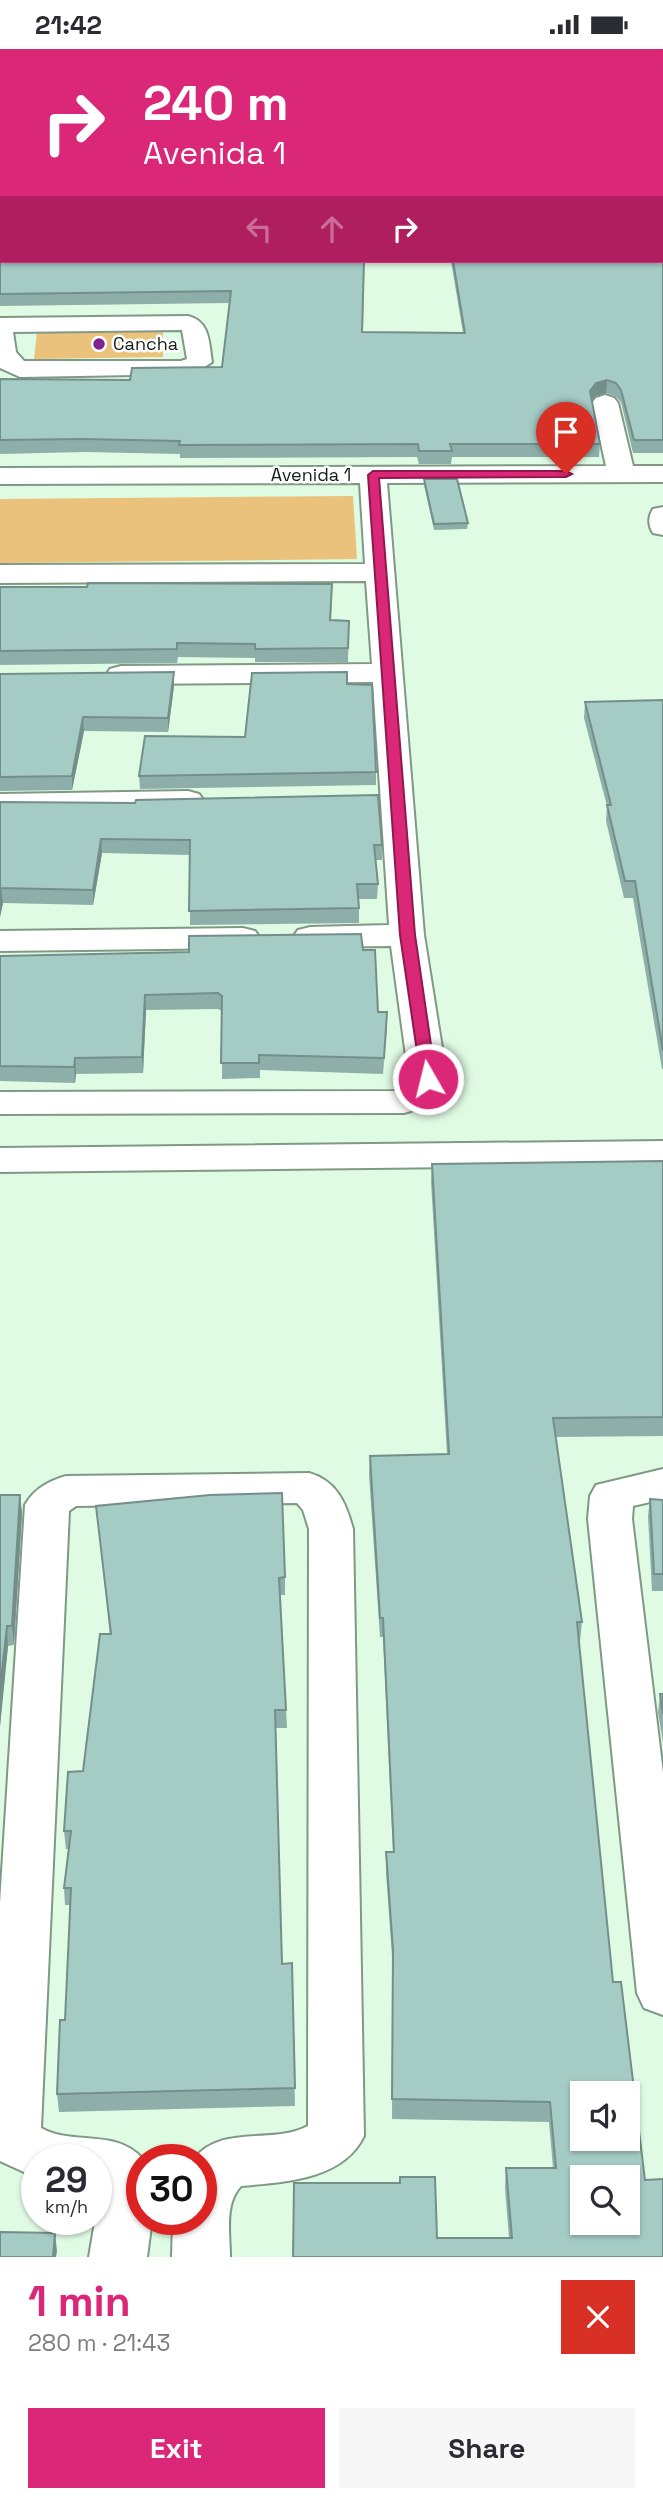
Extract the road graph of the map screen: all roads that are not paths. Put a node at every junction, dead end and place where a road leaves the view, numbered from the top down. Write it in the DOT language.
graph roads {
  1 [pos="0,325"];
  2 [pos="605,403"];
  3 [pos="621,474"];
  4 [pos="663,474"];
  5 [pos="373,475"];
  6 [pos="0,476"];
  7 [pos="663,515"];
  8 [pos="663,527"];
  9 [pos="381,572"];
  10 [pos="0,575"];
  11 [pos="388,673"];
  12 [pos="97,675"];
  13 [pos="219,800"];
  14 [pos="0,804"];
  15 [pos="407,935"];
  16 [pos="0,941"];
  17 [pos="0,1103"];
  18 [pos="663,1153"];
  19 [pos="0,1160"];
  20 [pos="663,1484"];
  21 [pos="663,1993"];
  22 [pos="217,2172"];
  23 [pos="126,2178"];
  24 [pos="126,2221"];
  25 [pos="202,2235"];
  26 [pos="118,2257"];
  27 [pos="201,2257"];
  1 -- 1 [label="street"];
  2 -- 3 [label="street"];
  3 -- 4 [label="street, Avenida 1"];
  3 -- 5 [label="street, Avenida 1"];
  5 -- 6 [label="street, Avenida 1"];
  5 -- 9 [label="street"];
  7 -- 8 [label="street"];
  9 -- 10 [label="street"];
  9 -- 11 [label="street"];
  11 -- 12 [label="street"];
  11 -- 15 [label="street"];
  13 -- 14 [label="street"];
  15 -- 16 [label="street"];
  15 -- 17 [label="street"];
  18 -- 19 [label="street"];
  20 -- 21 [label="street"];
  22 -- 23 [label="street"];
  24 -- 26 [label="street"];
  25 -- 27 [label="street"];
}
